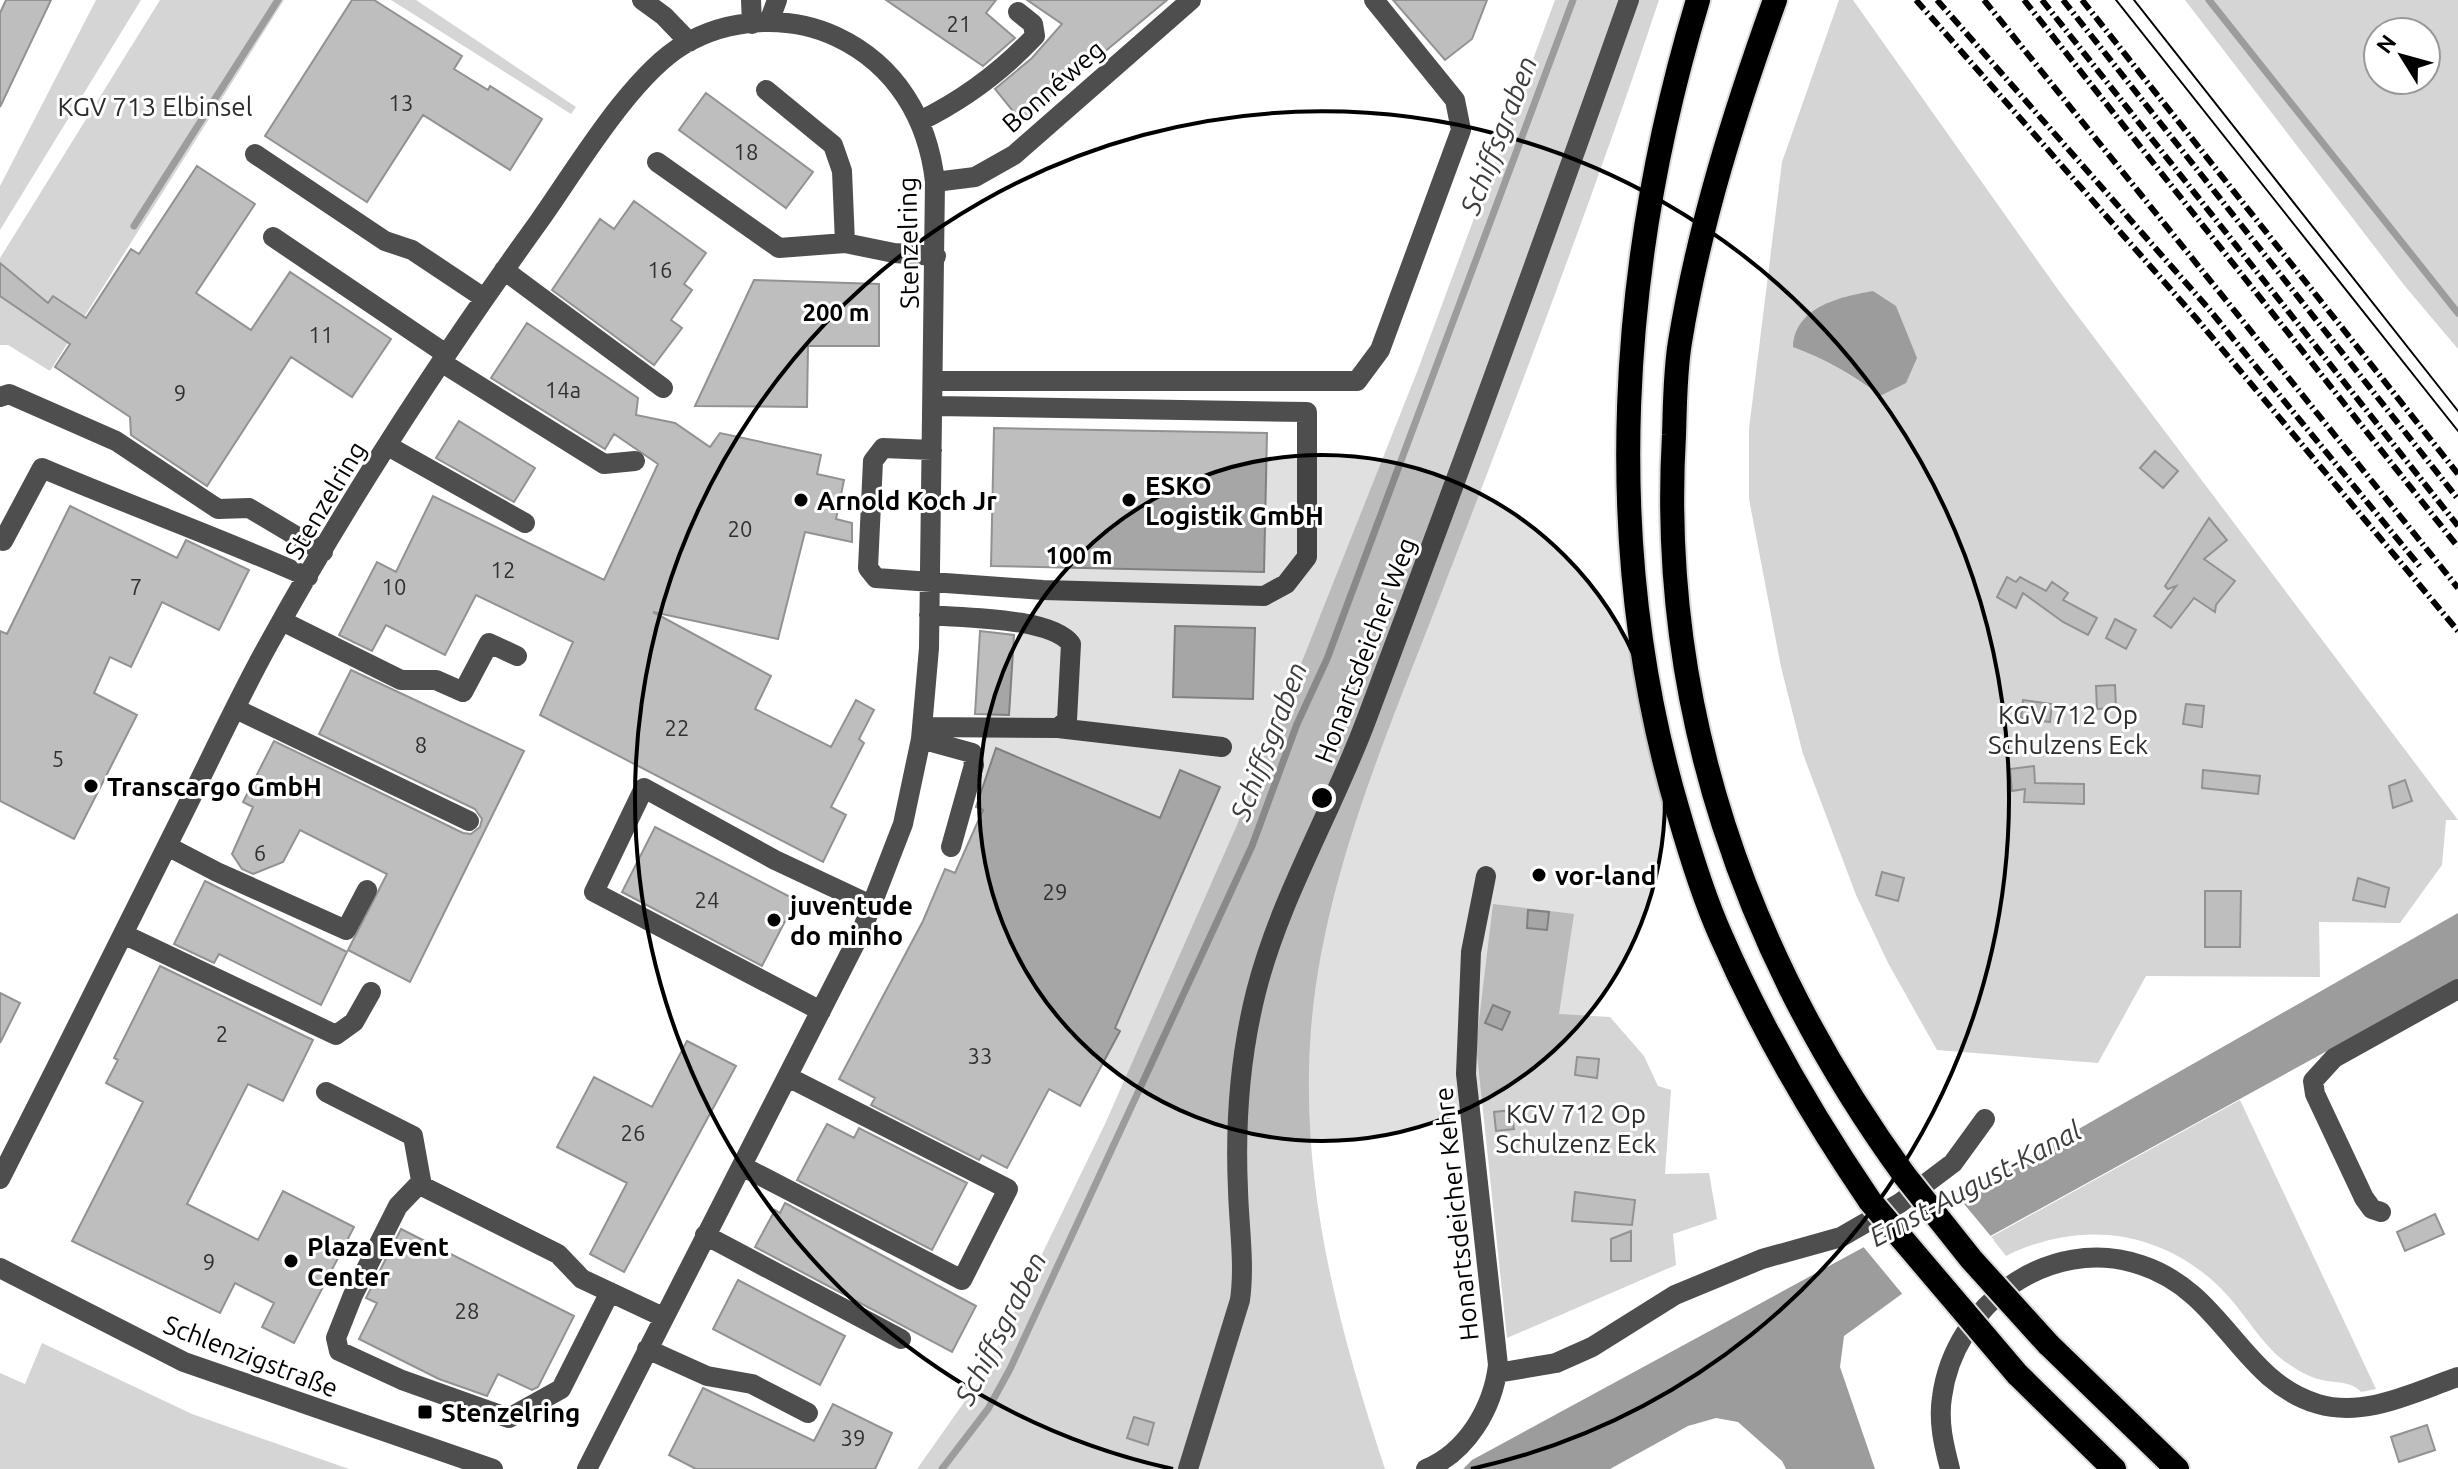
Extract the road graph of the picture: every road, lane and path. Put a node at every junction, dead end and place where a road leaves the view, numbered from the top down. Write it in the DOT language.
graph roads {
  1 [pos="642,0"];
  2 [pos="751,0"];
  3 [pos="777,0"];
  4 [pos="1191,0"];
  5 [pos="1374,0"];
  6 [pos="1629,0"];
  7 [pos="1698,0"];
  8 [pos="1775,0"];
  9 [pos="1018,12"];
  10 [pos="760,23"];
  11 [pos="689,42"];
  12 [pos="766,90"];
  13 [pos="920,121"];
  14 [pos="255,154"];
  15 [pos="657,162"];
  16 [pos="935,182"];
  17 [pos="273,237"];
  18 [pos="845,243"];
  19 [pos="936,256"];
  20 [pos="504,270"];
  21 [pos="484,298"];
  22 [pos="444,358"];
  23 [pos="934,381"];
  24 [pos="663,388"];
  25 [pos="0,397"];
  26 [pos="934,406"];
  27 [pos="388,446"];
  28 [pos="932,450"];
  29 [pos="635,461"];
  30 [pos="525,523"];
  31 [pos="3,541"];
  32 [pos="323,552"];
  33 [pos="308,577"];
  34 [pos="930,581"];
  35 [pos="929,615"];
  36 [pos="282,621"];
  37 [pos="517,656"];
  38 [pos="236,709"];
  39 [pos="1058,728"];
  40 [pos="922,733"];
  41 [pos="1222,747"];
  42 [pos="469,821"];
  43 [pos="167,846"];
  44 [pos="951,847"];
  45 [pos="1486,876"];
  46 [pos="367,890"];
  47 [pos="873,906"];
  48 [pos="123,934"];
  49 [pos="2458,989"];
  50 [pos="371,992"];
  51 [pos="821,1011"];
  52 [pos="788,1077"];
  53 [pos="326,1092"];
  54 [pos="1985,1119"];
  55 [pos="742,1166"];
  56 [pos="0,1179"];
  57 [pos="421,1182"];
  58 [pos="2381,1212"];
  59 [pos="705,1235"];
  60 [pos="0,1268"];
  61 [pos="610,1292"];
  62 [pos="663,1317"];
  63 [pos="901,1339"];
  64 [pos="647,1349"];
  65 [pos="1497,1373"];
  66 [pos="2458,1377"];
  67 [pos="808,1413"];
  68 [pos="493,1469"];
  69 [pos="587,1469"];
  70 [pos="1188,1469"];
  71 [pos="1426,1469"];
  72 [pos="1950,1469"];
  73 [pos="2114,1469"];
  74 [pos="2177,1469"];
  1 -- 11 [label="street"];
  2 -- 10 [label="street"];
  3 -- 10 [label="street"];
  4 -- 16 [label="street, Bonnéweg"];
  5 -- 23 [label="street"];
  6 -- 70 [label="street, Honartsdeicher Weg"];
  7 -- 73 [label="highway, bridge"];
  8 -- 74 [label="highway, bridge"];
  9 -- 13 [label="street"];
  10 -- 11 [label="street, Stenzelring"];
  10 -- 13 [label="street, Stenzelring"];
  11 -- 20 [label="street, Stenzelring"];
  12 -- 18 [label="street"];
  13 -- 16 [label="street, Stenzelring"];
  14 -- 21 [label="street"];
  15 -- 18 [label="street"];
  16 -- 19 [label="street, Stenzelring"];
  17 -- 22 [label="street"];
  18 -- 19 [label="street"];
  19 -- 23 [label="street, Stenzelring"];
  20 -- 21 [label="street, Stenzelring"];
  20 -- 24 [label="street"];
  21 -- 22 [label="street, Stenzelring"];
  22 -- 27 [label="street, Stenzelring"];
  22 -- 29 [label="street"];
  23 -- 26 [label="street, Stenzelring"];
  25 -- 32 [label="street"];
  26 -- 28 [label="street, Stenzelring"];
  26 -- 34 [label="street"];
  27 -- 30 [label="street"];
  27 -- 32 [label="street, Stenzelring"];
  28 -- 34 [label="street, Stenzelring"];
  28 -- 34 [label="street"];
  31 -- 33 [label="street"];
  32 -- 33 [label="street, Stenzelring"];
  33 -- 36 [label="street, Stenzelring"];
  34 -- 35 [label="street, Stenzelring"];
  35 -- 39 [label="street"];
  35 -- 40 [label="street, Stenzelring"];
  36 -- 37 [label="street"];
  36 -- 38 [label="street, Stenzelring"];
  38 -- 42 [label="street"];
  38 -- 43 [label="street, Stenzelring"];
  39 -- 40 [label="street"];
  39 -- 41 [label="street"];
  40 -- 44 [label="street"];
  40 -- 47 [label="street, Stenzelring"];
  43 -- 46 [label="street"];
  43 -- 48 [label="street, Stenzelring"];
  45 -- 65 [label="street, Honartsdeicher Kehre"];
  47 -- 51 [label="street, Stenzelring"];
  47 -- 51 [label="street"];
  48 -- 50 [label="street"];
  48 -- 56 [label="street, Stenzelring"];
  49 -- 58 [label="street"];
  51 -- 52 [label="street, Stenzelring"];
  52 -- 55 [label="street, Stenzelring"];
  52 -- 55 [label="street"];
  53 -- 57 [label="street"];
  54 -- 65 [label="street"];
  55 -- 59 [label="street, Stenzelring"];
  57 -- 61 [label="street"];
  57 -- 61 [label="street"];
  59 -- 62 [label="street, Stenzelring"];
  59 -- 63 [label="street"];
  60 -- 68 [label="street, Schlenzigstraße"];
  61 -- 62 [label="street"];
  62 -- 64 [label="street, Stenzelring"];
  64 -- 67 [label="street"];
  64 -- 69 [label="street, Stenzelring"];
  65 -- 71 [label="street, Honartsdeicher Kehre"];
  66 -- 72 [label="street"];
}
